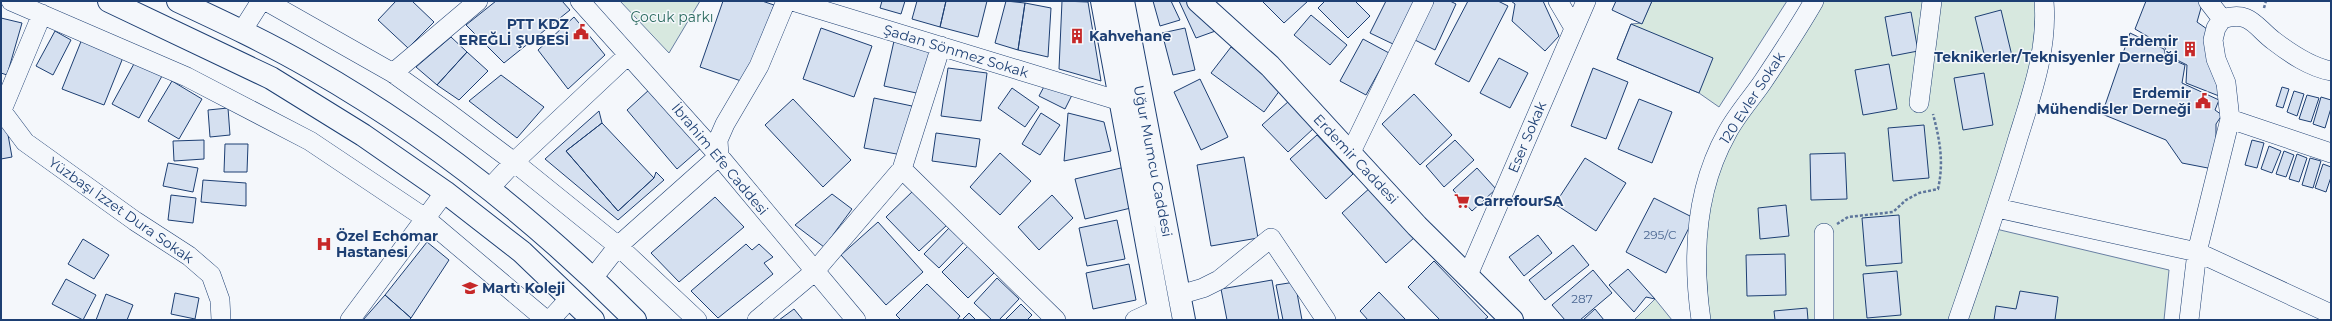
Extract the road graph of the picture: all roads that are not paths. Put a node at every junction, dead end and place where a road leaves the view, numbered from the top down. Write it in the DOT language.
graph roads {
  1 [pos="11,1"];
  2 [pos="109,1"];
  3 [pos="178,1"];
  4 [pos="261,1"];
  5 [pos="266,1"];
  6 [pos="478,1"];
  7 [pos="580,1"];
  8 [pos="786,1"];
  9 [pos="792,1"];
  10 [pos="1102,1"];
  11 [pos="1124,1"];
  12 [pos="1198,1"];
  13 [pos="1424,1"];
  14 [pos="1558,1"];
  15 [pos="1586,1"];
  16 [pos="1814,1"];
  17 [pos="1932,1"];
  18 [pos="2044,1"];
  19 [pos="2208,1"];
  20 [pos="42,14"];
  21 [pos="2222,19"];
  22 [pos="1574,28"];
  23 [pos="242,31"];
  24 [pos="941,46"];
  25 [pos="628,55"];
  26 [pos="2331,71"];
  27 [pos="393,73"];
  28 [pos="1120,101"];
  29 [pos="1919,103"];
  30 [pos="1,110"];
  31 [pos="2230,119"];
  32 [pos="2331,153"];
  33 [pos="1350,154"];
  34 [pos="719,156"];
  35 [pos="514,162"];
  36 [pos="902,169"];
  37 [pos="489,189"];
  38 [pos="445,192"];
  39 [pos="1997,208"];
  40 [pos="425,218"];
  41 [pos="1824,232"];
  42 [pos="618,246"];
  43 [pos="2197,252"];
  44 [pos="814,272"];
  45 [pos="1468,275"];
  46 [pos="594,278"];
  47 [pos="1179,295"];
  48 [pos="571,297"];
  49 [pos="2331,314"];
  50 [pos="1160,315"];
  51 [pos="221,320"];
  52 [pos="350,320"];
  53 [pos="546,320"];
  54 [pos="550,320"];
  55 [pos="593,320"];
  56 [pos="635,320"];
  57 [pos="696,320"];
  58 [pos="757,320"];
  59 [pos="856,320"];
  60 [pos="1056,320"];
  61 [pos="1135,320"];
  62 [pos="1184,320"];
  63 [pos="1326,320"];
  64 [pos="1512,320"];
  65 [pos="1701,320"];
  66 [pos="1824,320"];
  67 [pos="1958,320"];
  68 [pos="2189,320"];
  1 -- 20 [label="street"];
  2 -- 38 [label="main road"];
  3 -- 23 [label="main road"];
  4 -- 23 [label="street"];
  5 -- 27 [label="street"];
  6 -- 27 [label="street"];
  7 -- 25 [label="street, İbrahim Efe Caddesi"];
  8 -- 34 [label="street"];
  9 -- 24 [label="street, Şadan Sönmez Sokak"];
  10 -- 28 [label="main road, Uğur Mumcu Caddesi"];
  11 -- 47 [label="main road, Uğur Mumcu Caddesi"];
  12 -- 33 [label="main road, Erdemir Caddesi"];
  13 -- 33 [label="street"];
  14 -- 22 [label="street"];
  15 -- 22 [label="street, Eser Sokak"];
  16 -- 65 [label="street, 120 Evler Sokak"];
  17 -- 29 [label="street"];
  18 -- 39 [label="street"];
  19 -- 21 [label="street"];
  20 -- 30 [label="street"];
  20 -- 40 [label="street"];
  21 -- 26 [label="street"];
  21 -- 31 [label="street"];
  22 -- 45 [label="street, Eser Sokak"];
  23 -- 37 [label="main road"];
  24 -- 28 [label="street, Şadan Sönmez Sokak"];
  24 -- 36 [label="street"];
  25 -- 34 [label="street, İbrahim Efe Caddesi"];
  25 -- 35 [label="street"];
  27 -- 35 [label="street"];
  28 -- 50 [label="main road, Uğur Mumcu Caddesi"];
  30 -- 51 [label="street, Yüzbaşı İzzet Dura Sokak"];
  31 -- 32 [label="street"];
  31 -- 43 [label="street"];
  33 -- 45 [label="main road, Erdemir Caddesi"];
  34 -- 42 [label="street"];
  34 -- 44 [label="street, İbrahim Efe Caddesi"];
  35 -- 37 [label="street"];
  35 -- 42 [label="street"];
  36 -- 44 [label="street"];
  36 -- 60 [label="street"];
  37 -- 46 [label="main road"];
  38 -- 40 [label="street"];
  38 -- 48 [label="main road"];
  39 -- 43 [label="street"];
  39 -- 67 [label="street"];
  40 -- 52 [label="street"];
  40 -- 53 [label="street"];
  41 -- 66 [label="street"];
  42 -- 46 [label="street"];
  42 -- 57 [label="street"];
  43 -- 49 [label="street"];
  43 -- 68 [label="street"];
  44 -- 58 [label="street"];
  44 -- 59 [label="street, İbrahim Efe Caddesi"];
  45 -- 64 [label="main road, Erdemir Caddesi"];
  46 -- 56 [label="main road"];
  47 -- 62 [label="main road, Uğur Mumcu Caddesi"];
  47 -- 63 [label="street"];
  48 -- 54 [label="street"];
  48 -- 55 [label="main road"];
  50 -- 61 [label="street"];
}
